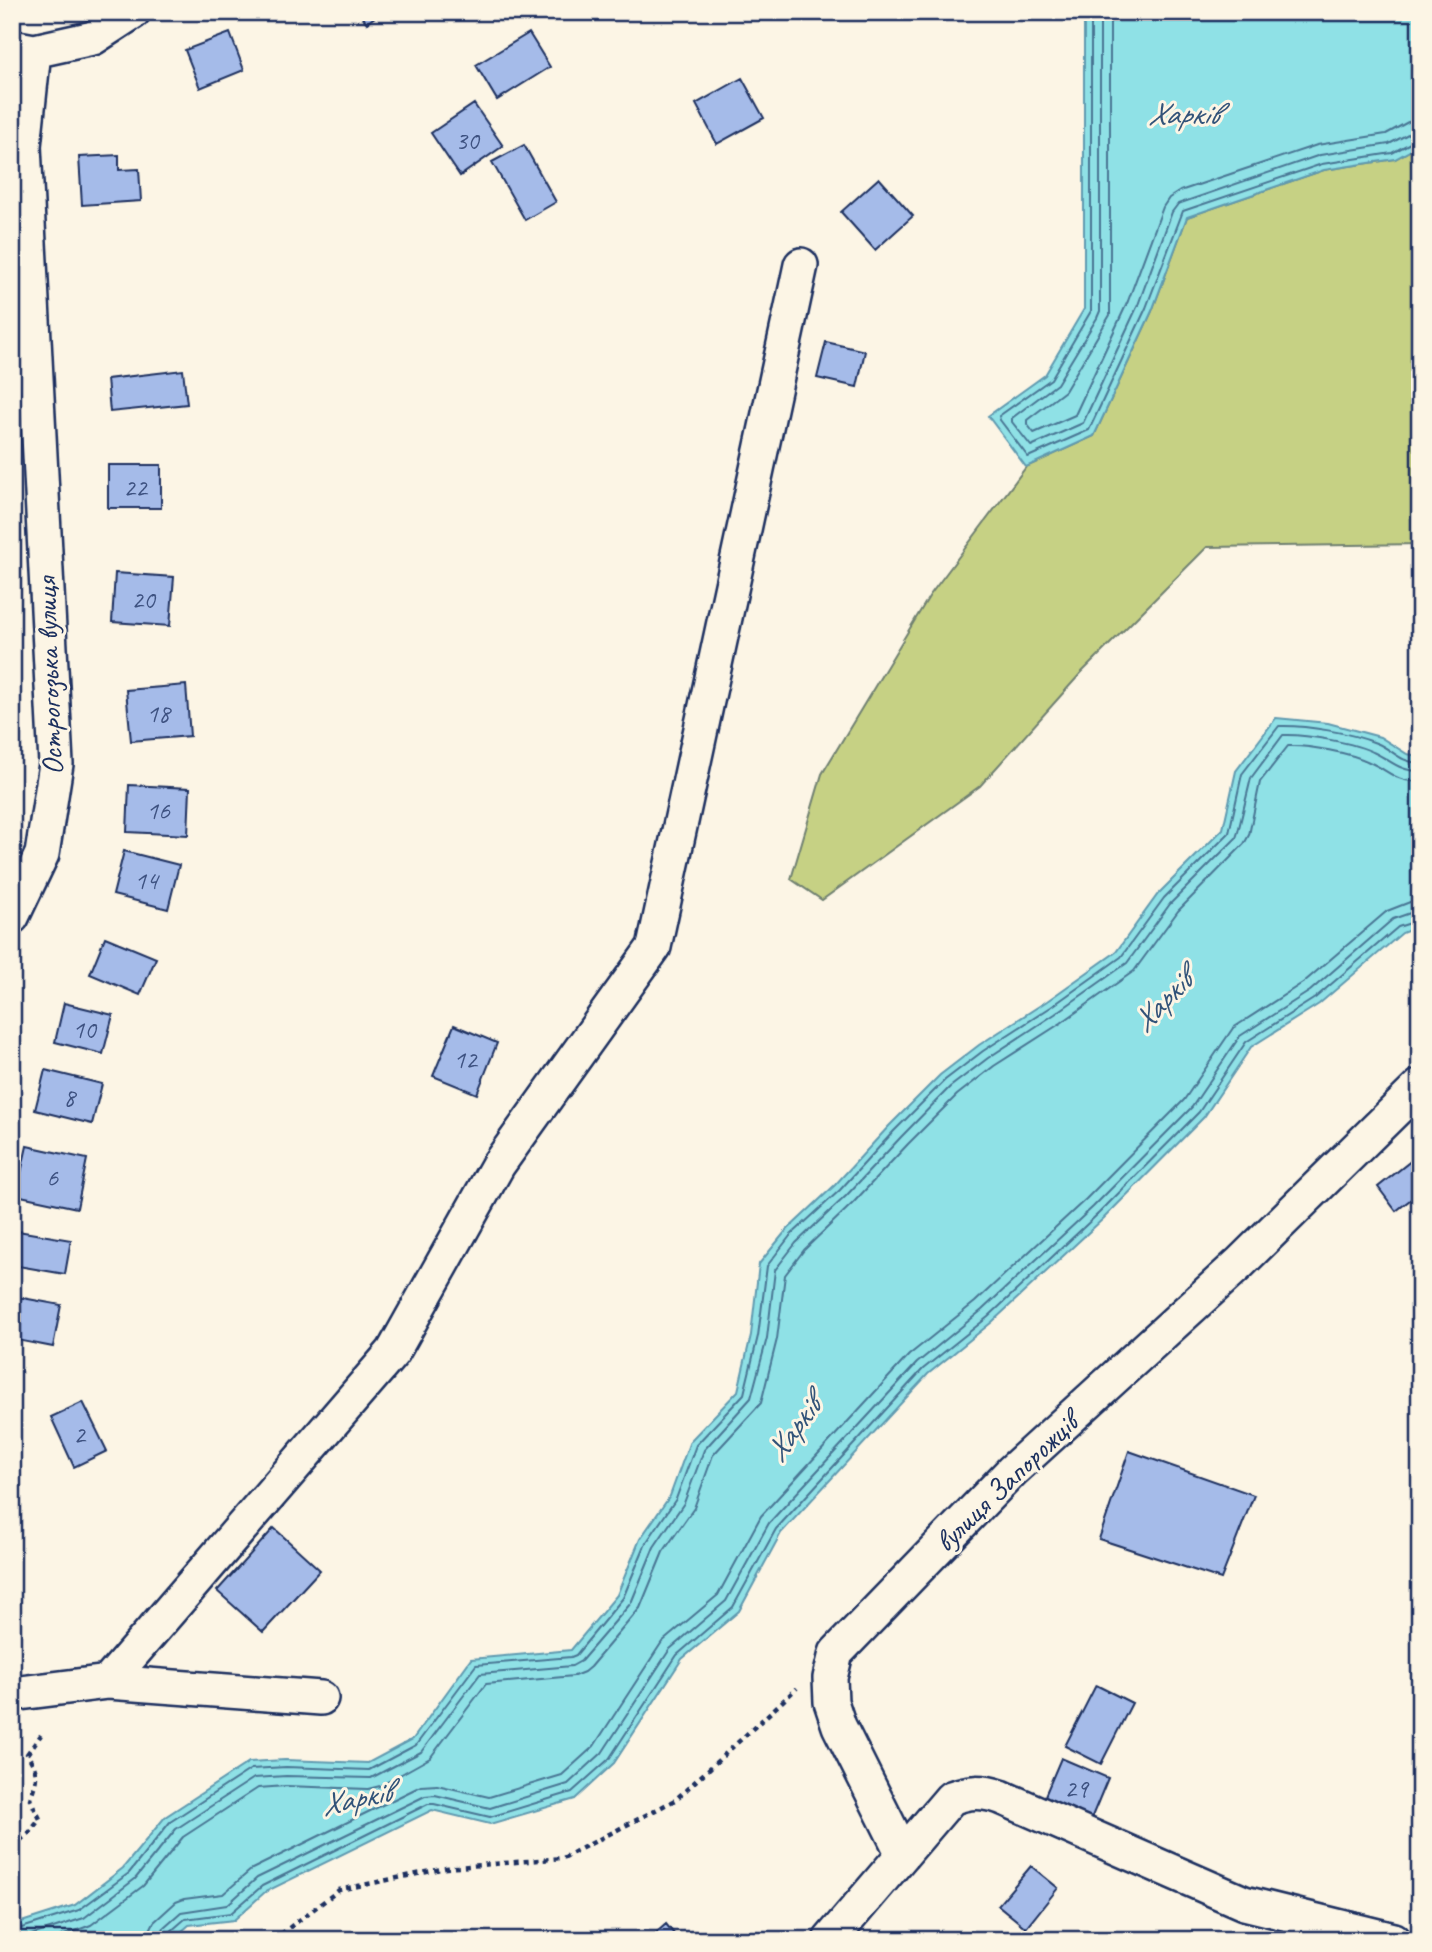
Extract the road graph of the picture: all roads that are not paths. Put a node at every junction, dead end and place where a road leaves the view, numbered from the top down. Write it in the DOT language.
graph roads {
  1 [pos="133,12"];
  2 [pos="23,49"];
  3 [pos="801,265"];
  4 [pos="12,917"];
  5 [pos="1420,1086"];
  6 [pos="108,1682"];
  7 [pos="12,1694"];
  8 [pos="321,1698"];
  9 [pos="903,1854"];
  10 [pos="830,1940"];
  11 [pos="1394,1940"];
  1 -- 2 [label="street"];
  2 -- 4 [label="street, Острогозька вулиця"];
  3 -- 6 [label="street"];
  5 -- 9 [label="street, вулиця Запорожців"];
  6 -- 7 [label="street"];
  6 -- 8 [label="street"];
  9 -- 10 [label="street"];
  9 -- 11 [label="street"];
}
